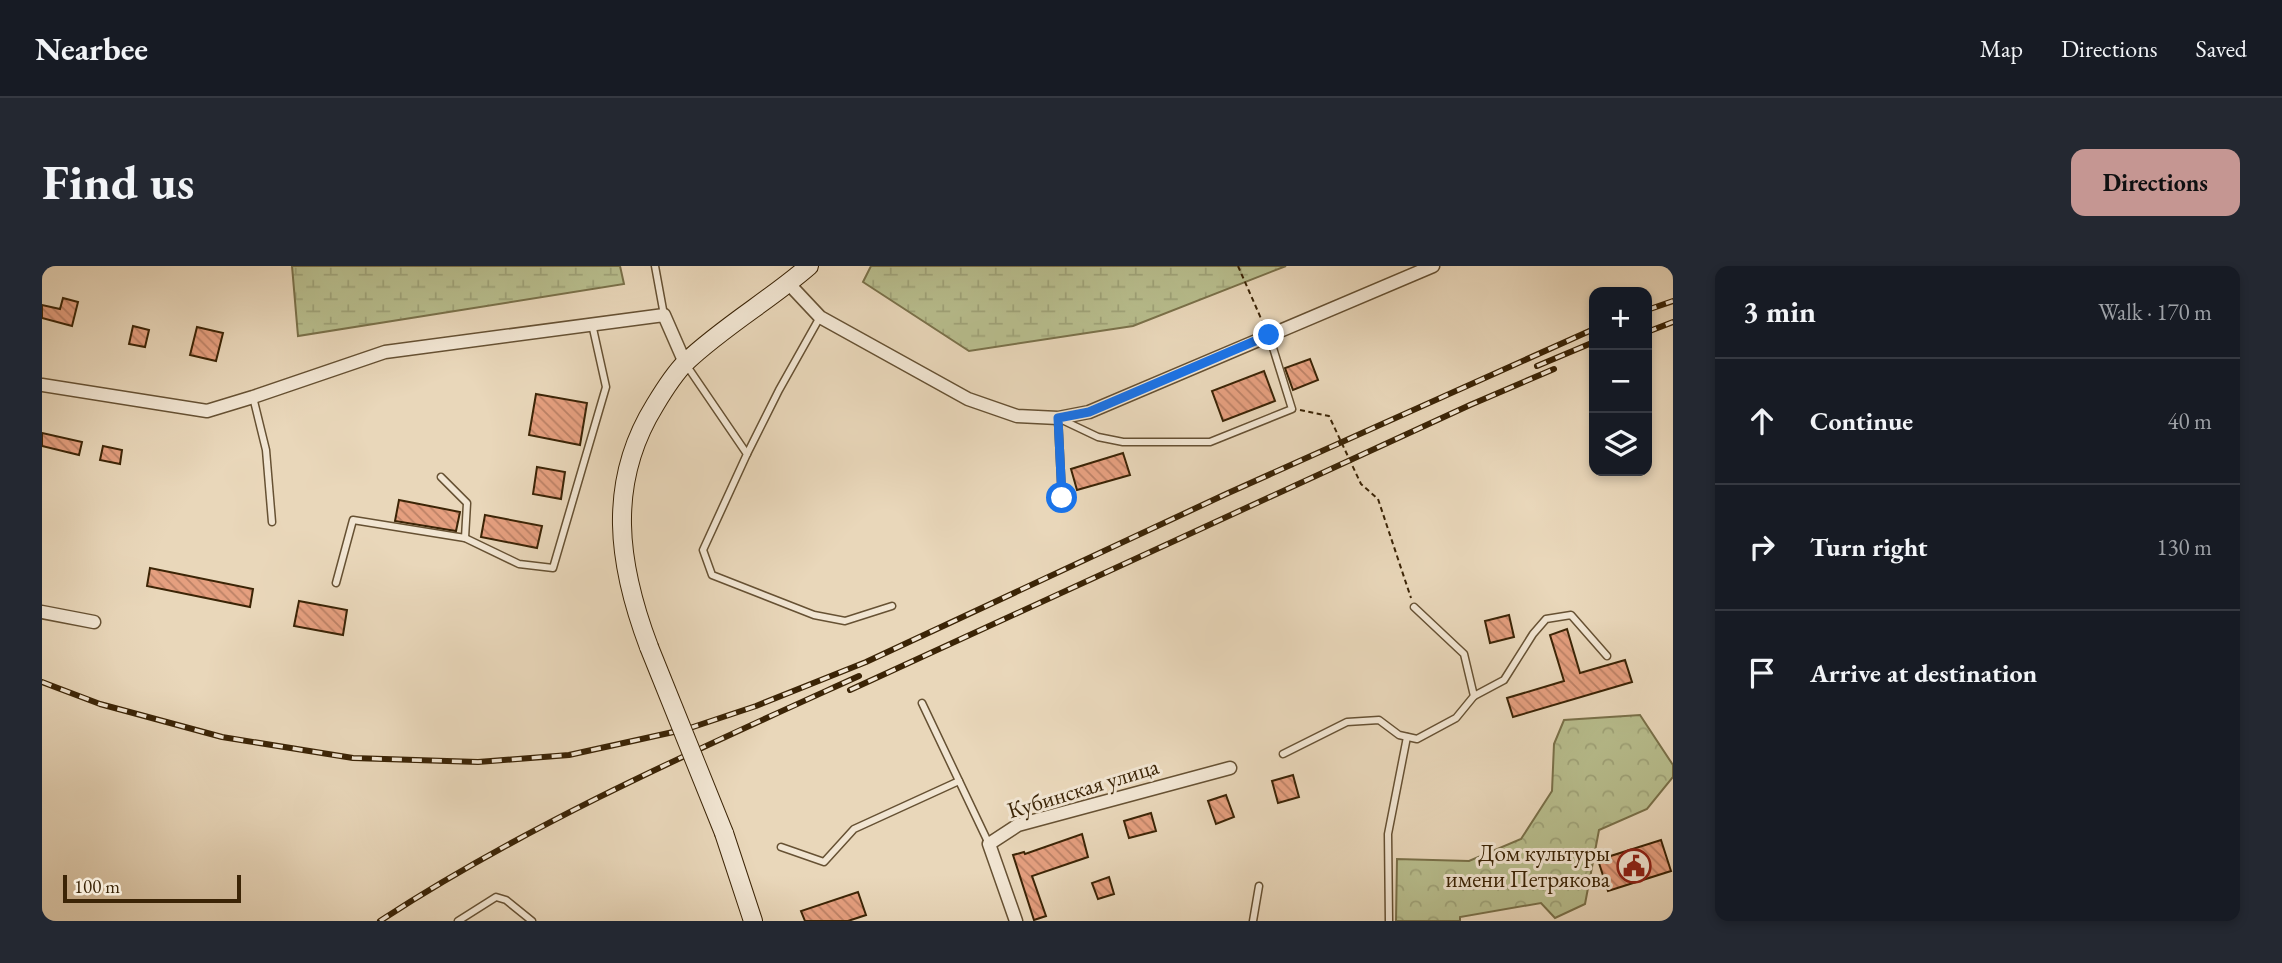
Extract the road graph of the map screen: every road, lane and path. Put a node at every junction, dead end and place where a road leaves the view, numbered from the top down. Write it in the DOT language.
graph roads {
  1 [pos="655,266"];
  2 [pos="809,266"];
  3 [pos="1238,266"];
  4 [pos="1433,266"];
  5 [pos="789,284"];
  6 [pos="664,315"];
  7 [pos="820,317"];
  8 [pos="592,324"];
  9 [pos="1269,335"];
  10 [pos="685,363"];
  11 [pos="42,385"];
  12 [pos="253,397"];
  13 [pos="1292,409"];
  14 [pos="1058,418"];
  15 [pos="747,454"];
  16 [pos="441,477"];
  17 [pos="1062,498"];
  18 [pos="272,522"];
  19 [pos="465,538"];
  20 [pos="336,583"];
  21 [pos="892,606"];
  22 [pos="1414,607"];
  23 [pos="42,612"];
  24 [pos="94,622"];
  25 [pos="1607,656"];
  26 [pos="1474,696"];
  27 [pos="922,703"];
  28 [pos="1407,737"];
  29 [pos="1283,754"];
  30 [pos="1230,768"];
  31 [pos="959,780"];
  32 [pos="989,844"];
  33 [pos="781,847"];
  34 [pos="1259,886"];
  35 [pos="458,921"];
  36 [pos="532,921"];
  37 [pos="753,921"];
  38 [pos="1016,921"];
  39 [pos="1253,921"];
  40 [pos="1389,921"];
  1 -- 6 [label="lane"];
  2 -- 5 [label="main road"];
  3 -- 9 [label="path"];
  4 -- 9 [label="street"];
  5 -- 7 [label="street"];
  5 -- 10 [label="main road"];
  6 -- 8 [label="street"];
  6 -- 10 [label="street"];
  7 -- 14 [label="street"];
  7 -- 15 [label="lane"];
  8 -- 12 [label="street"];
  8 -- 19 [label="lane"];
  9 -- 13 [label="lane"];
  9 -- 14 [label="street"];
  10 -- 15 [label="lane"];
  10 -- 37 [label="main road, bridge"];
  11 -- 12 [label="street"];
  12 -- 18 [label="lane"];
  13 -- 14 [label="lane"];
  13 -- 22 [label="path"];
  14 -- 17 [label="lane"];
  15 -- 21 [label="lane"];
  16 -- 19 [label="lane"];
  19 -- 20 [label="lane"];
  22 -- 26 [label="lane"];
  23 -- 24 [label="street"];
  25 -- 26 [label="lane"];
  26 -- 28 [label="lane"];
  27 -- 31 [label="lane"];
  28 -- 29 [label="lane"];
  28 -- 40 [label="lane"];
  30 -- 32 [label="street, Кубинская улица"];
  31 -- 32 [label="lane"];
  31 -- 33 [label="lane"];
  32 -- 38 [label="street, Кубинская улица"];
  34 -- 39 [label="lane"];
  35 -- 36 [label="lane"];
}
